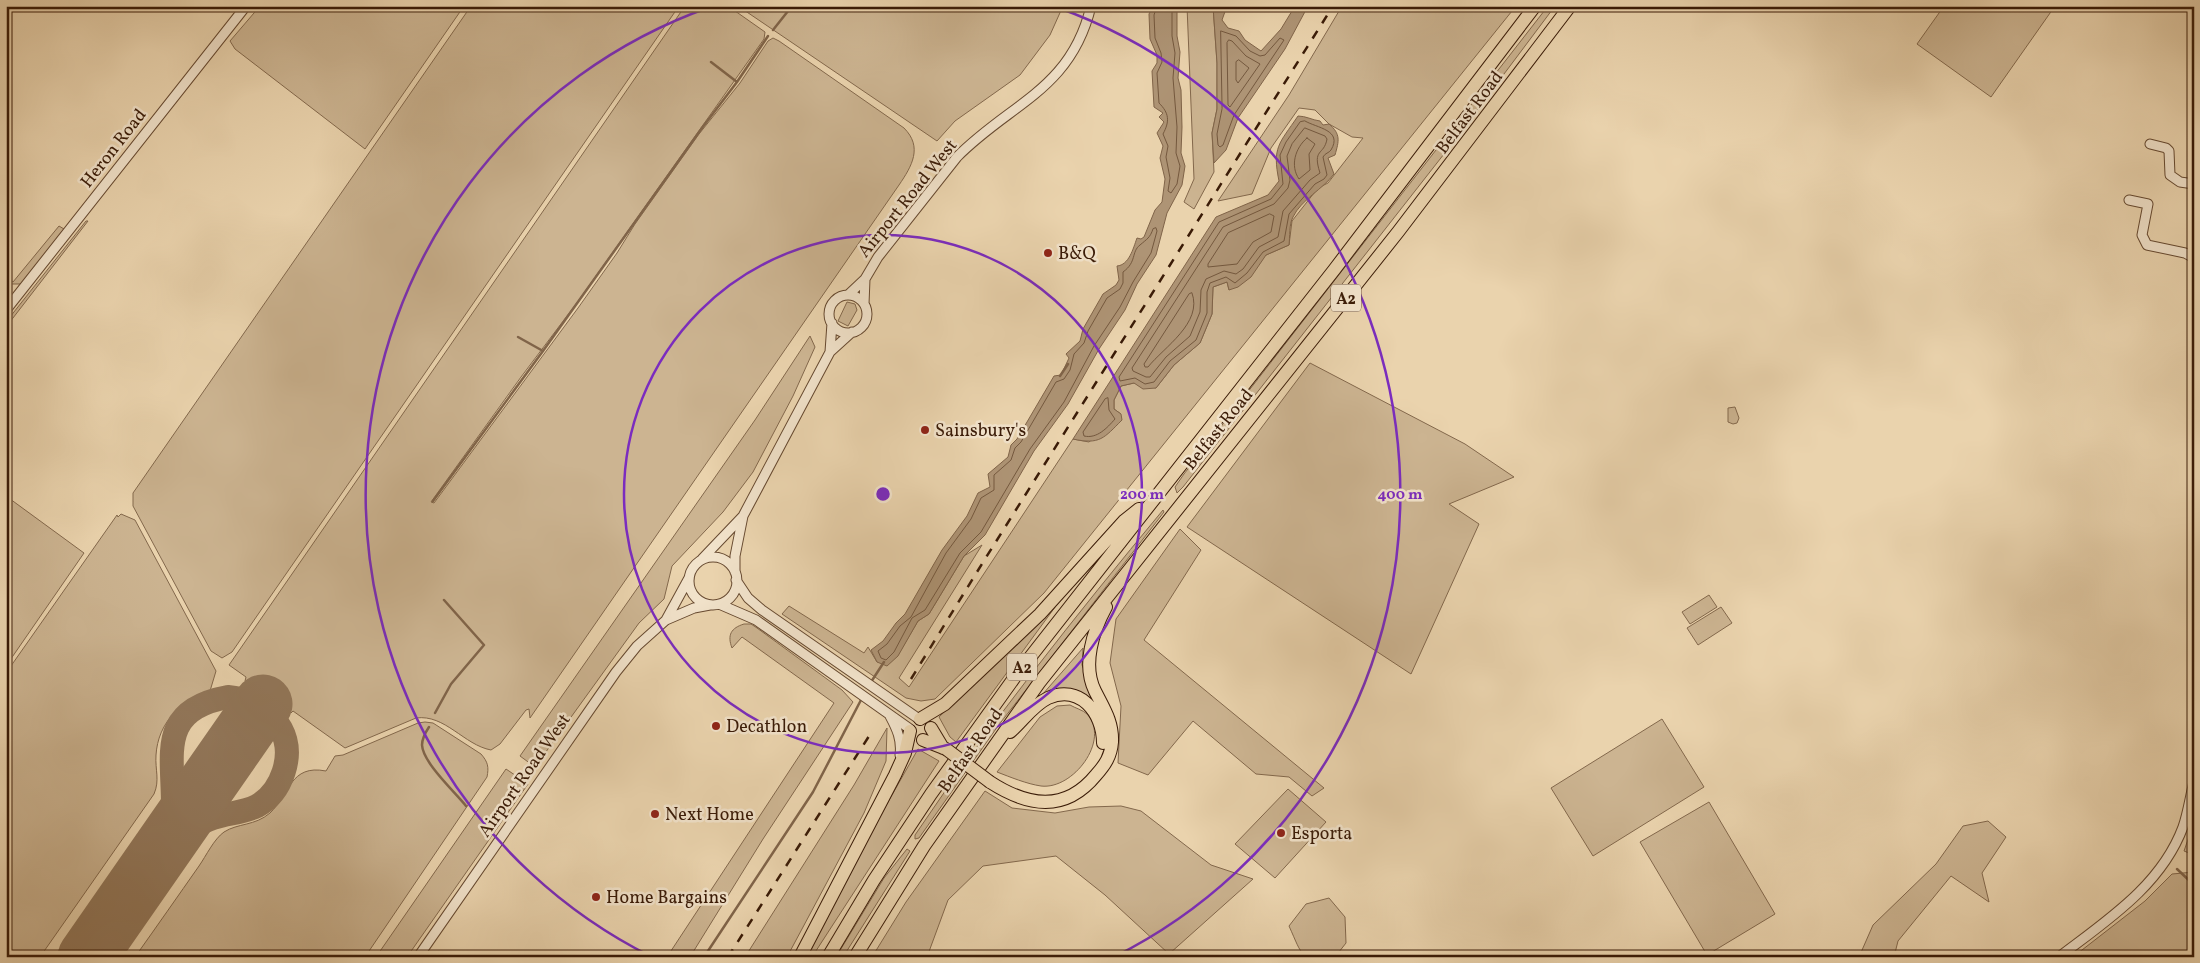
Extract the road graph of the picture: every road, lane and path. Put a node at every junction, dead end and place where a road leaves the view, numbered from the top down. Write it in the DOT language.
graph roads {
  1 [pos="246,6"];
  2 [pos="1091,6"];
  3 [pos="1535,6"];
  4 [pos="1570,6"];
  5 [pos="2150,144"];
  6 [pos="2194,184"];
  7 [pos="2129,200"];
  8 [pos="2194,258"];
  9 [pos="865,279"];
  10 [pos="848,295"];
  11 [pos="864,304"];
  12 [pos="6,310"];
  13 [pos="832,323"];
  14 [pos="852,332"];
  15 [pos="830,352"];
  16 [pos="1158,494"];
  17 [pos="743,516"];
  18 [pos="702,559"];
  19 [pos="736,576"];
  20 [pos="689,578"];
  21 [pos="1117,586"];
  22 [pos="716,604"];
  23 [pos="666,620"];
  24 [pos="888,712"];
  25 [pos="920,719"];
  26 [pos="931,728"];
  27 [pos="910,730"];
  28 [pos="923,740"];
  29 [pos="993,747"];
  30 [pos="945,749"];
  31 [pos="1098,772"];
  32 [pos="896,775"];
  33 [pos="2194,782"];
  34 [pos="418,957"];
  35 [pos="800,957"];
  36 [pos="828,957"];
  37 [pos="856,957"];
  38 [pos="2059,957"];
  1 -- 12 [label="street, Heron Road"];
  2 -- 9 [label="street, Airport Road West"];
  3 -- 16 [label="highway, Belfast Road / A2"];
  4 -- 21 [label="highway, Belfast Road / A2"];
  5 -- 6 [label="street"];
  7 -- 8 [label="street"];
  9 -- 10 [label="street, Airport Road West"];
  9 -- 11 [label="street, Airport Road West"];
  10 -- 11 [label="street"];
  10 -- 13 [label="street"];
  11 -- 14 [label="street"];
  13 -- 14 [label="street"];
  13 -- 15 [label="street"];
  14 -- 15 [label="street"];
  15 -- 17 [label="street"];
  16 -- 25 [label="highway"];
  16 -- 36 [label="highway, Belfast Road / A2"];
  17 -- 18 [label="street"];
  17 -- 19 [label="street"];
  18 -- 19 [label="street"];
  18 -- 20 [label="street"];
  19 -- 22 [label="street"];
  19 -- 25 [label="street"];
  20 -- 22 [label="street"];
  20 -- 23 [label="street, Airport Road West"];
  21 -- 29 [label="highway, Belfast Road / A2"];
  21 -- 31 [label="highway"];
  22 -- 23 [label="street, Airport Road West"];
  22 -- 24 [label="street"];
  23 -- 34 [label="street, Airport Road West"];
  24 -- 27 [label="street"];
  24 -- 32 [label="street"];
  25 -- 26 [label="street"];
  25 -- 27 [label="street"];
  26 -- 28 [label="street"];
  26 -- 30 [label="highway"];
  27 -- 28 [label="street"];
  27 -- 32 [label="highway"];
  28 -- 30 [label="highway"];
  29 -- 31 [label="highway"];
  29 -- 37 [label="highway, Belfast Road / A2"];
  30 -- 31 [label="highway, bridge"];
  32 -- 35 [label="highway"];
  33 -- 38 [label="street"];
}
